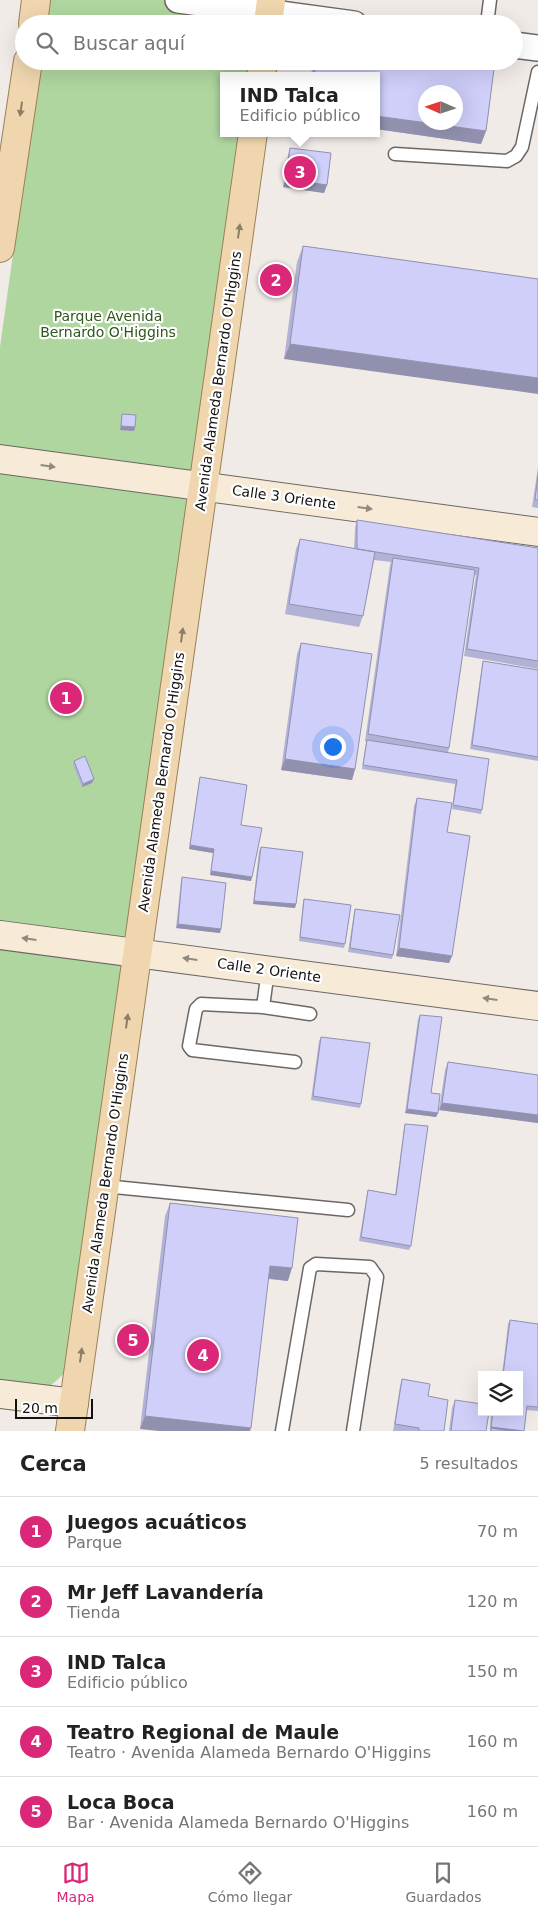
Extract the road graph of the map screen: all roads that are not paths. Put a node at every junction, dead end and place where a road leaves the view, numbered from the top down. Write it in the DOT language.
graph roads {
  1 [pos="36,0"];
  2 [pos="178,0"];
  3 [pos="490,0"];
  4 [pos="269,12"];
  5 [pos="34,15"];
  6 [pos="290,15"];
  7 [pos="488,15"];
  8 [pos="523,46"];
  9 [pos="538,48"];
  10 [pos="27,70"];
  11 [pos="538,72"];
  12 [pos="252,137"];
  13 [pos="395,154"];
  14 [pos="0,248"];
  15 [pos="0,459"];
  16 [pos="203,486"];
  17 [pos="538,532"];
  18 [pos="0,935"];
  19 [pos="137,953"];
  20 [pos="268,970"];
  21 [pos="538,1006"];
  22 [pos="263,1008"];
  23 [pos="310,1014"];
  24 [pos="294,1062"];
  25 [pos="104,1186"];
  26 [pos="348,1210"];
  27 [pos="0,1394"];
  28 [pos="74,1403"];
  29 [pos="70,1431"];
  30 [pos="282,1431"];
  31 [pos="353,1431"];
  1 -- 5 [label="main road"];
  2 -- 4 [label="street"];
  3 -- 7 [label="lane"];
  4 -- 6 [label="street"];
  8 -- 9 [label="street"];
  10 -- 14 [label="main road, one-way"];
  11 -- 13 [label="lane"];
  16 -- 12 [label="main road, Avenida Alameda Bernardo O'Higgins, one-way"];
  15 -- 16 [label="street, Calle 3 Oriente, one-way"];
  16 -- 17 [label="street, Calle 3 Oriente, one-way"];
  19 -- 16 [label="main road, Avenida Alameda Bernardo O'Higgins, one-way"];
  19 -- 18 [label="street, Calle 2 Oriente, one-way"];
  20 -- 19 [label="street, Calle 2 Oriente, one-way"];
  25 -- 19 [label="main road, Avenida Alameda Bernardo O'Higgins, one-way"];
  21 -- 20 [label="street, Calle 2 Oriente, one-way"];
  20 -- 22 [label="lane"];
  22 -- 23 [label="lane"];
  22 -- 24 [label="lane"];
  25 -- 26 [label="lane"];
  28 -- 25 [label="main road, Avenida Alameda Bernardo O'Higgins, one-way"];
  27 -- 28 [label="street"];
  28 -- 29 [label="main road, Avenida Alameda Bernardo O'Higgins"];
  30 -- 31 [label="lane"];
}
